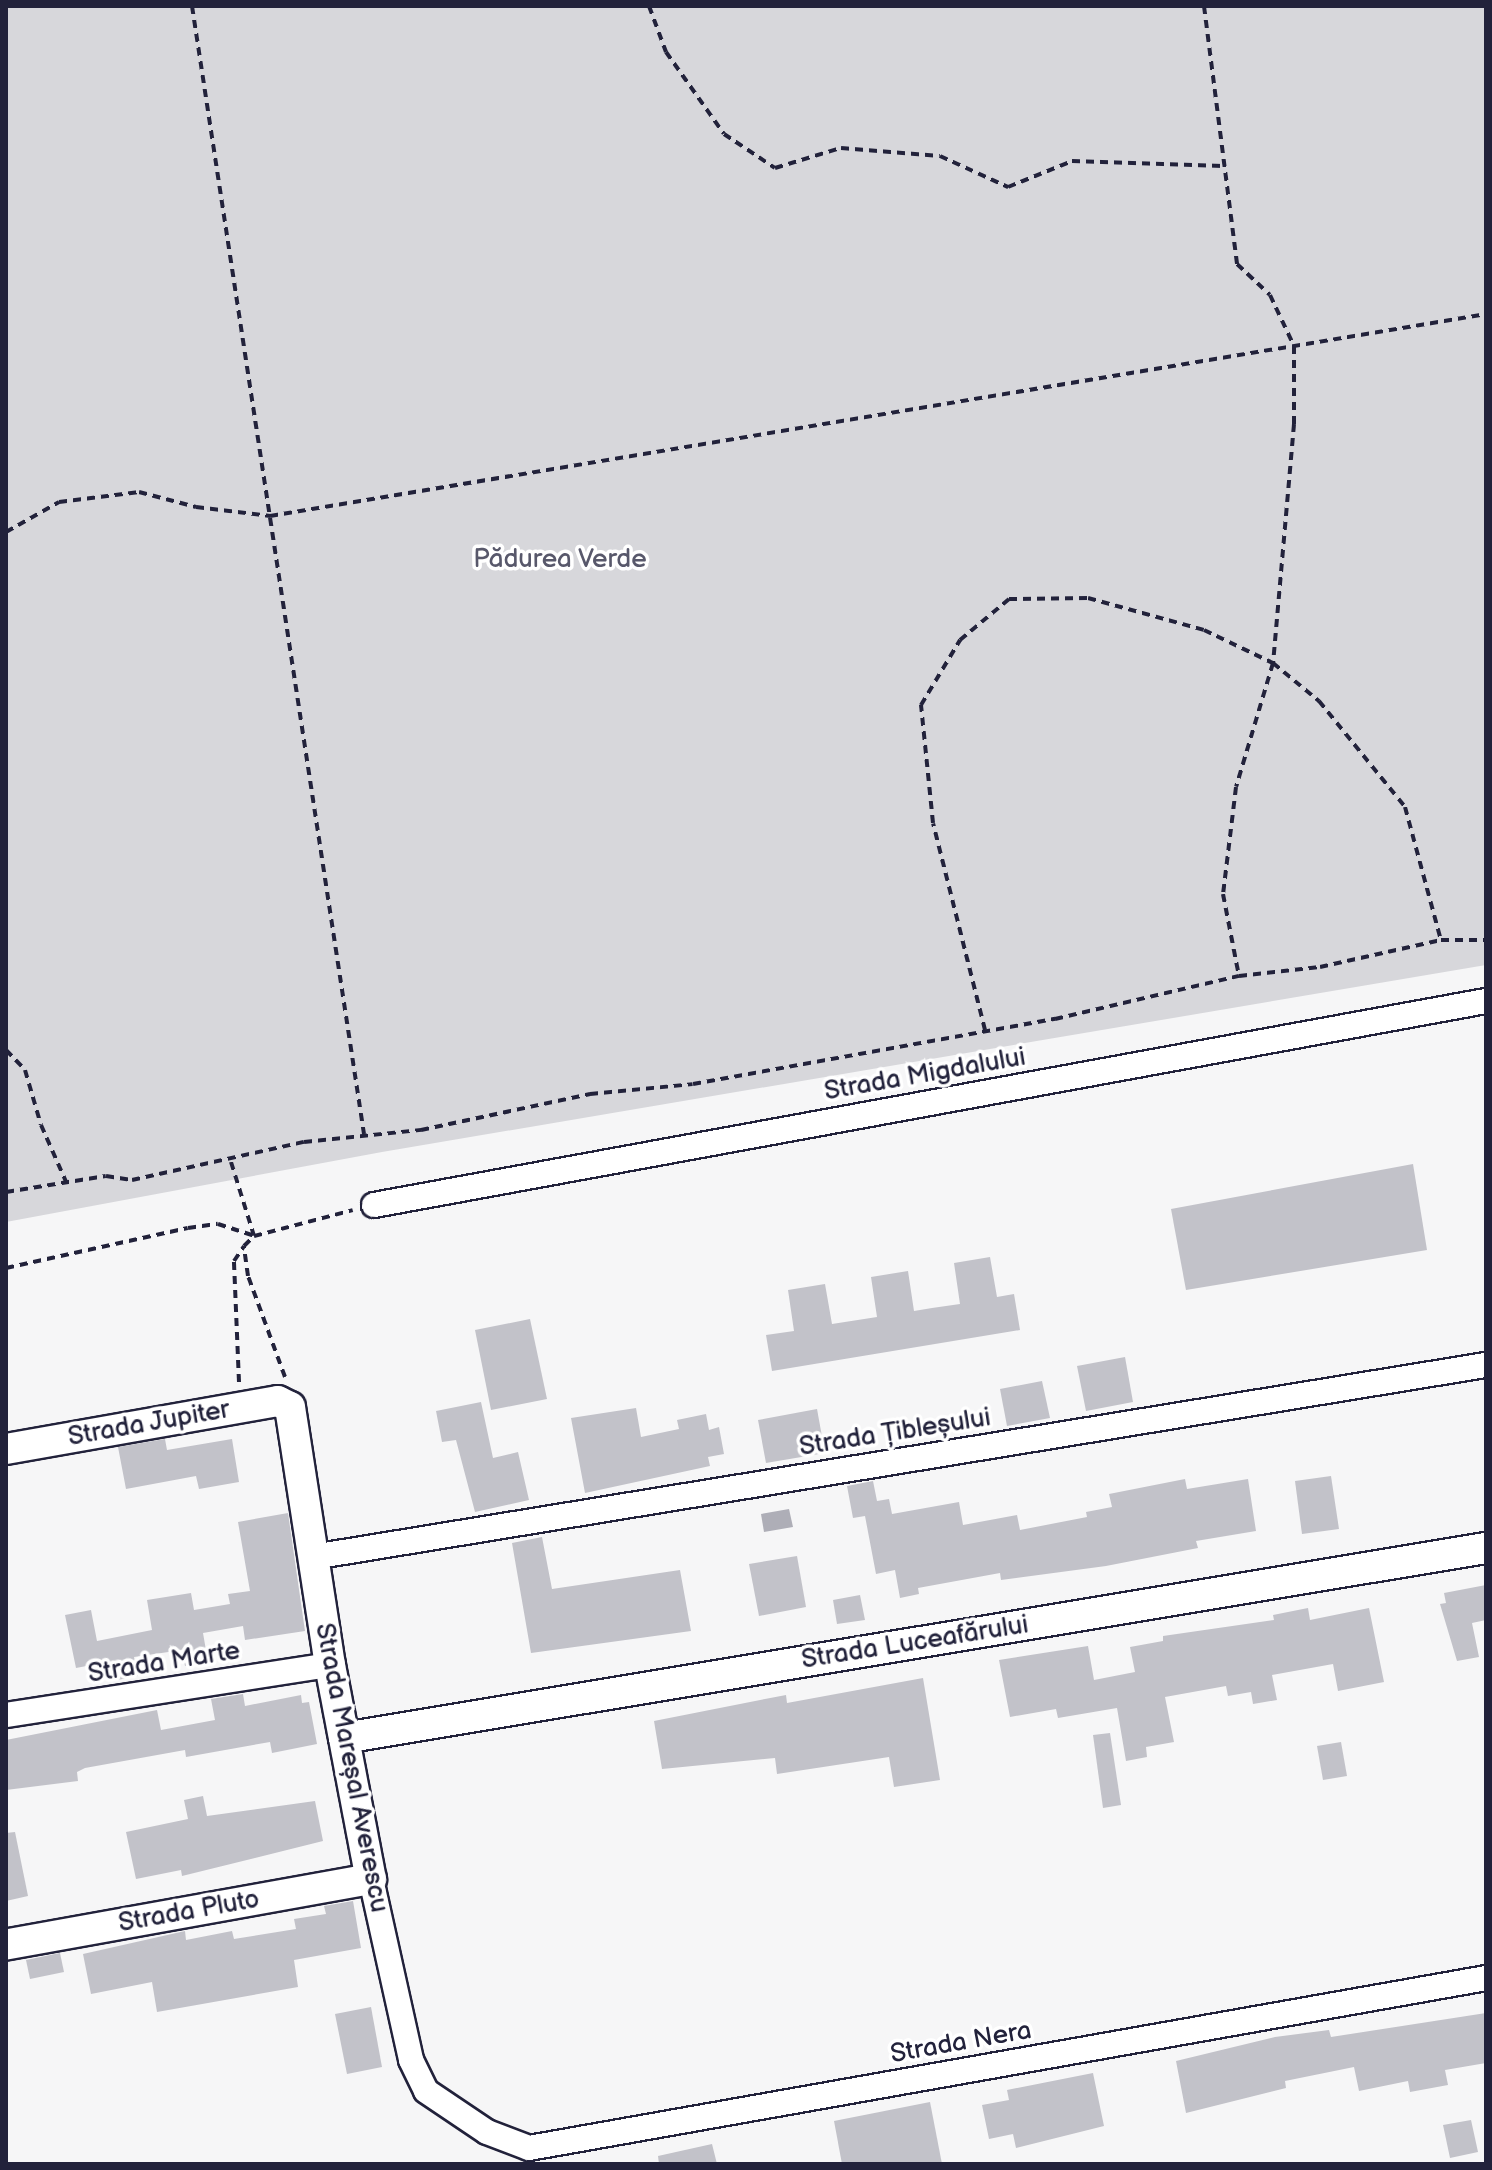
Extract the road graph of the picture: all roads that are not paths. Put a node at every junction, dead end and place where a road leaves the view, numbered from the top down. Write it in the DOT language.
graph roads {
  1 [pos="1486,1001"];
  2 [pos="374,1205"];
  3 [pos="1486,1365"];
  4 [pos="290,1407"];
  5 [pos="6,1449"];
  6 [pos="1486,1548"];
  7 [pos="313,1557"];
  8 [pos="330,1665"];
  9 [pos="6,1715"];
  10 [pos="344,1738"];
  11 [pos="371,1879"];
  12 [pos="6,1945"];
  13 [pos="1486,1978"];
  14 [pos="452,2112"];
  1 -- 2 [label="street, Strada Migdalului"];
  3 -- 7 [label="street, Strada Țibleșului"];
  4 -- 5 [label="street, Strada Jupiter"];
  4 -- 7 [label="street, Strada Mareșal Averescu"];
  6 -- 10 [label="street, Strada Luceafărului"];
  7 -- 8 [label="street, Strada Mareșal Averescu"];
  8 -- 9 [label="street, Strada Marte"];
  8 -- 10 [label="street, Strada Mareșal Averescu"];
  10 -- 11 [label="street, Strada Mareșal Averescu"];
  11 -- 12 [label="street, Strada Pluto"];
  11 -- 14 [label="street, Strada Mareșal Averescu"];
  13 -- 14 [label="street, Strada Nera"];
}
